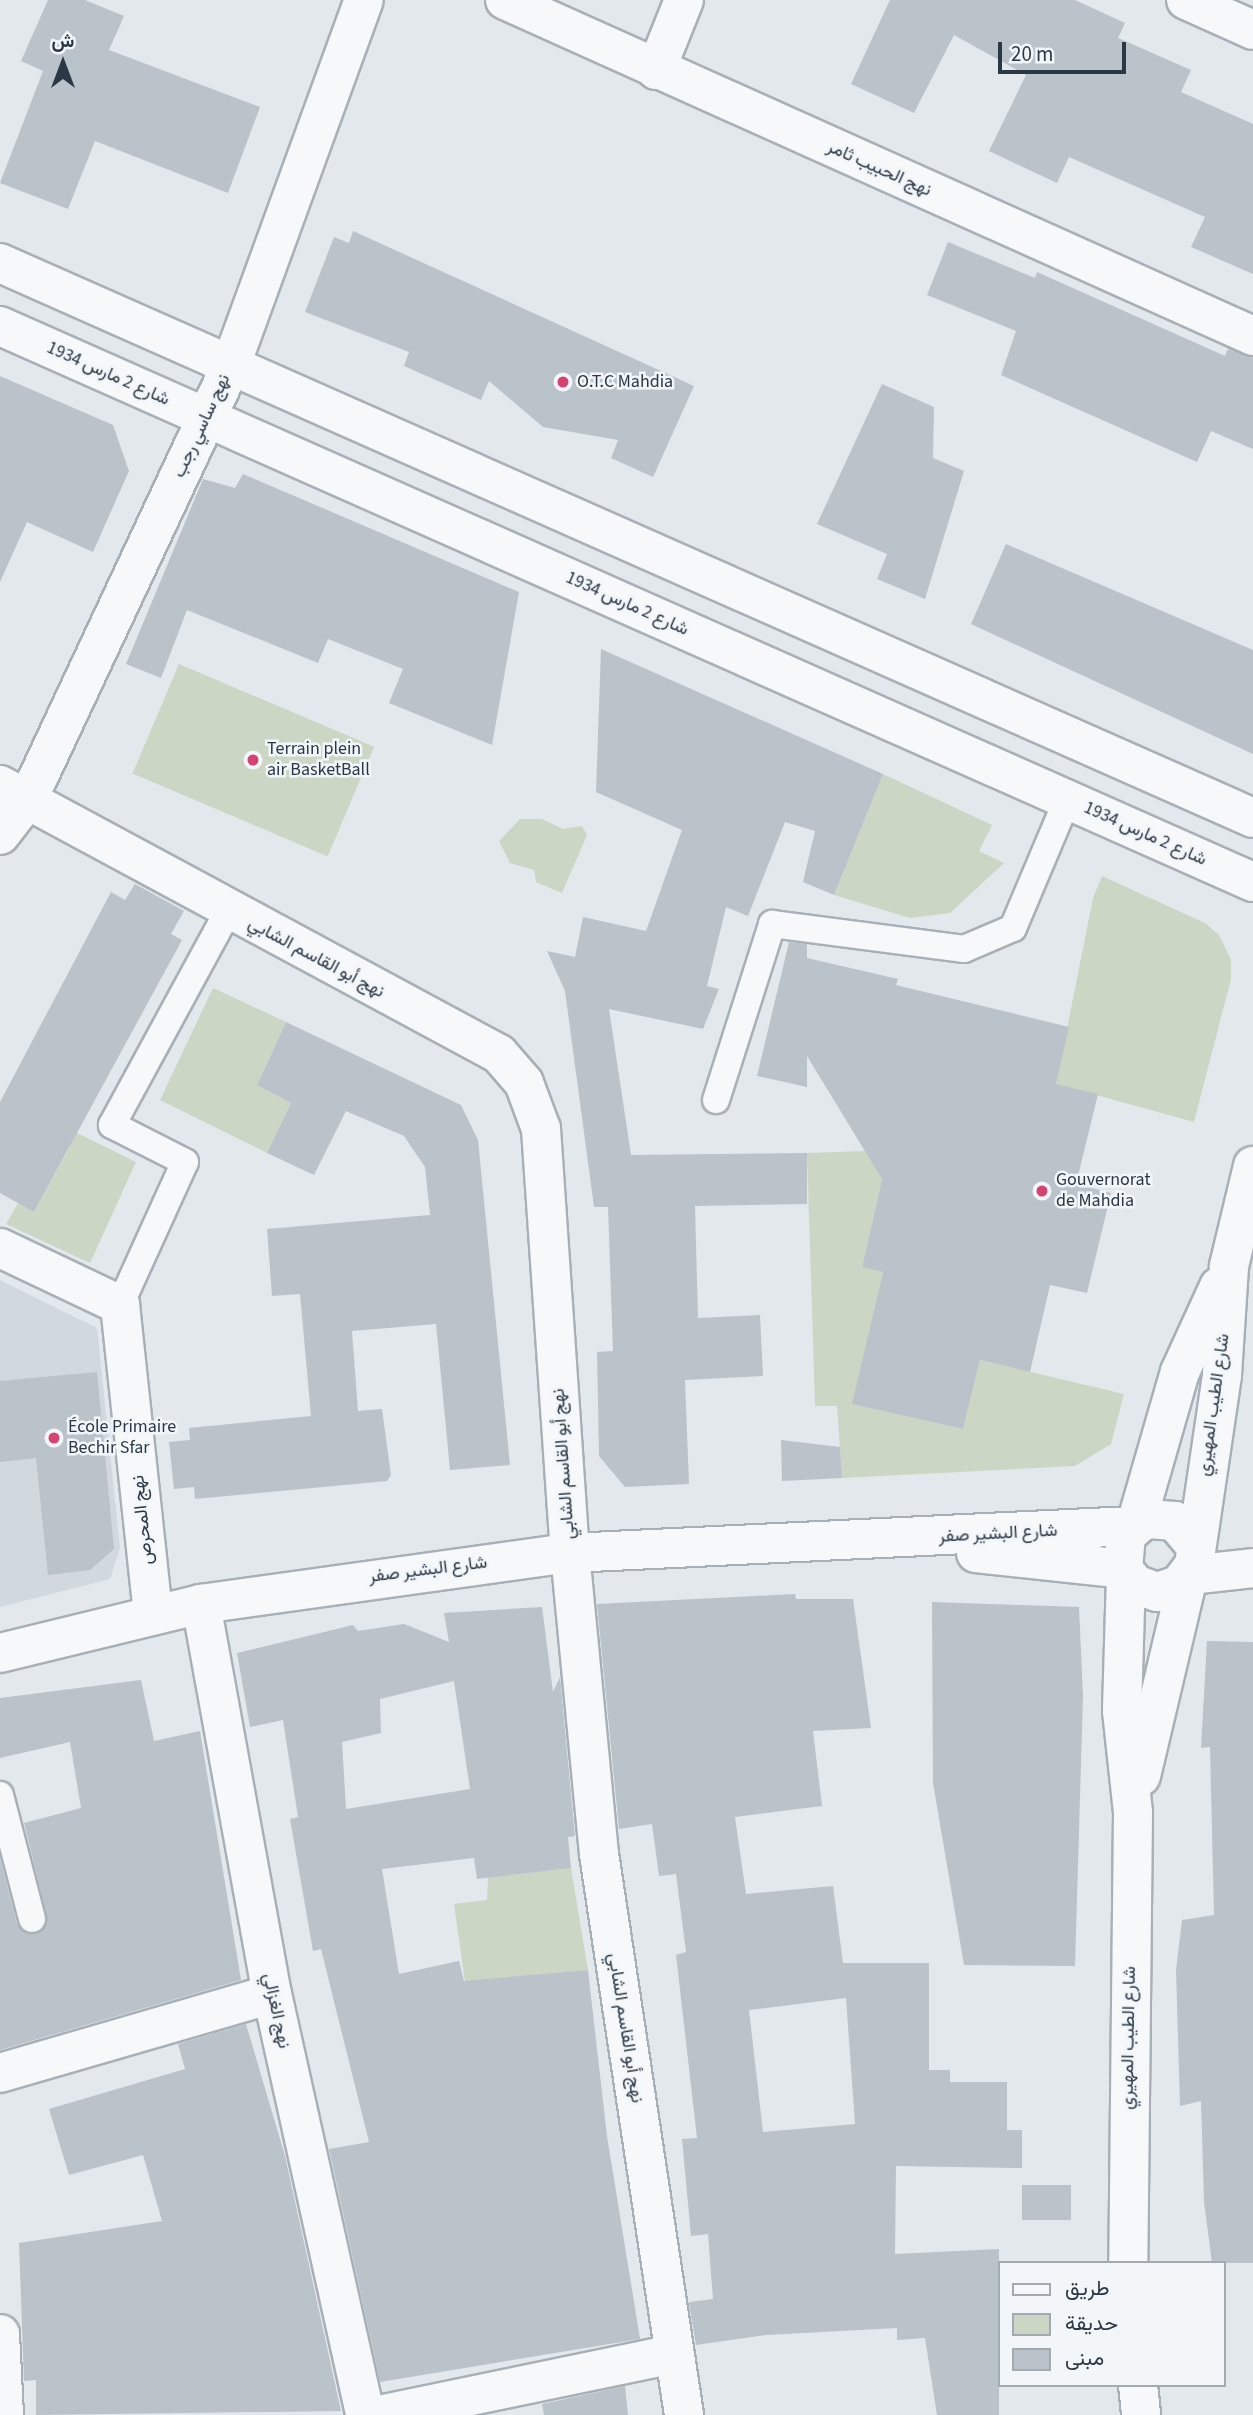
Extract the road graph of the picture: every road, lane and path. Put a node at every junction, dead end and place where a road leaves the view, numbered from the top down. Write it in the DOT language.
graph roads {
  1 [pos="364,0"];
  2 [pos="505,0"];
  3 [pos="684,0"];
  4 [pos="1186,0"];
  5 [pos="1253,30"];
  6 [pos="656,70"];
  7 [pos="0,263"];
  8 [pos="0,326"];
  9 [pos="1253,336"];
  10 [pos="231,365"];
  11 [pos="206,417"];
  12 [pos="969,693"];
  13 [pos="947,746"];
  14 [pos="1152,774"];
  15 [pos="14,792"];
  16 [pos="1067,800"];
  17 [pos="1253,818"];
  18 [pos="1131,828"];
  19 [pos="0,835"];
  20 [pos="1253,882"];
  21 [pos="228,911"];
  22 [pos="716,1101"];
  23 [pos="1253,1166"];
  24 [pos="0,1248"];
  25 [pos="1229,1266"];
  26 [pos="120,1305"];
  27 [pos="1135,1525"];
  28 [pos="862,1541"];
  29 [pos="570,1553"];
  30 [pos="1253,1560"];
  31 [pos="1192,1561"];
  32 [pos="1253,1568"];
  33 [pos="1125,1572"];
  34 [pos="201,1604"];
  35 [pos="153,1615"];
  36 [pos="0,1653"];
  37 [pos="0,1795"];
  38 [pos="1133,1813"];
  39 [pos="32,1919"];
  40 [pos="272,1994"];
  41 [pos="0,2073"];
  42 [pos="1128,2261"];
  43 [pos="0,2334"];
  44 [pos="674,2354"];
  45 [pos="1138,2387"];
  46 [pos="4,2415"];
  47 [pos="365,2415"];
  48 [pos="379,2415"];
  49 [pos="684,2415"];
  50 [pos="1141,2415"];
  1 -- 10 [label="street, نهج ساسي رجب"];
  2 -- 6 [label="street, نهج الحبيب ثامر"];
  3 -- 6 [label="street"];
  4 -- 5 [label="street"];
  6 -- 9 [label="street, نهج الحبيب ثامر"];
  7 -- 10 [label="street"];
  8 -- 11 [label="street, شارع 2 مارس 1934"];
  10 -- 11 [label="street, نهج ساسي رجب"];
  10 -- 12 [label="street"];
  11 -- 13 [label="street, شارع 2 مارس 1934"];
  11 -- 15 [label="street, نهج ساسي رجب"];
  12 -- 13 [label="street"];
  12 -- 14 [label="street"];
  13 -- 16 [label="street, شارع 2 مارس 1934"];
  14 -- 17 [label="street"];
  14 -- 18 [label="street"];
  15 -- 19 [label="street, نهج ساسي رجب"];
  15 -- 21 [label="street, نهج أبو القاسم الشابي"];
  16 -- 18 [label="street, شارع 2 مارس 1934"];
  16 -- 22 [label="lane"];
  18 -- 20 [label="street, شارع 2 مارس 1934"];
  21 -- 26 [label="lane"];
  21 -- 29 [label="street, نهج أبو القاسم الشابي"];
  23 -- 25 [label="street, شارع الطيب المهيري"];
  24 -- 26 [label="street"];
  25 -- 27 [label="street, شارع الطيب المهيري"];
  25 -- 31 [label="street, شارع الطيب المهيري"];
  26 -- 35 [label="street, نهج المحرص"];
  27 -- 28 [label="street, شارع البشير صفر"];
  27 -- 31 [label="street"];
  27 -- 33 [label="street"];
  28 -- 29 [label="street, شارع البشير صفر"];
  28 -- 33 [label="street, شارع البشير صفر"];
  29 -- 34 [label="street, شارع البشير صفر"];
  29 -- 44 [label="street, نهج أبو القاسم الشابي"];
  30 -- 31 [label="street"];
  31 -- 32 [label="street"];
  31 -- 33 [label="street"];
  31 -- 38 [label="street, شارع الطيب المهيري"];
  33 -- 38 [label="street, شارع الطيب المهيري"];
  34 -- 35 [label="street, شارع البشير صفر"];
  34 -- 40 [label="street, نهج الغزالي"];
  35 -- 36 [label="street, شارع البشير صفر"];
  37 -- 39 [label="lane"];
  38 -- 42 [label="street, شارع الطيب المهيري"];
  40 -- 41 [label="street"];
  40 -- 47 [label="street, نهج الغزالي"];
  43 -- 46 [label="street"];
  44 -- 48 [label="street"];
  44 -- 49 [label="street, نهج أبو القاسم الشابي"];
  45 -- 50 [label="street"];
}
